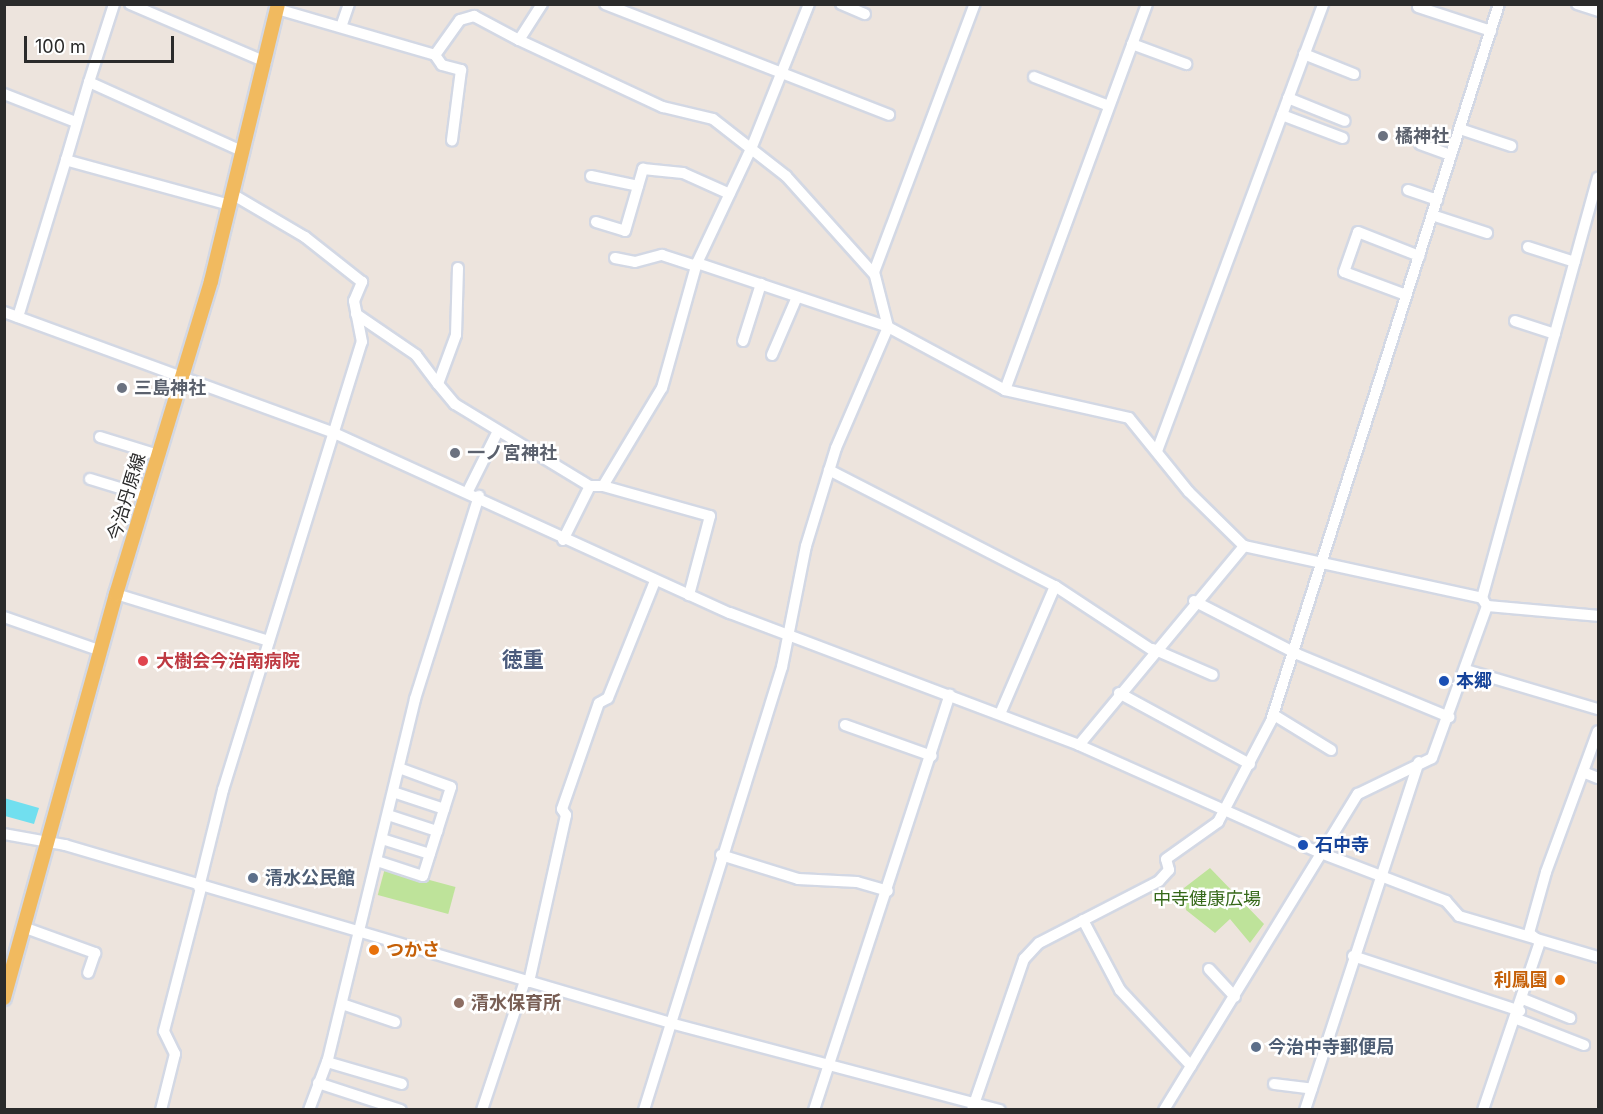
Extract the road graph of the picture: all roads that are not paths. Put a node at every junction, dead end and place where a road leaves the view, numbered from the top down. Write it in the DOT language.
graph roads {
  1 [pos="114,4"];
  2 [pos="129,4"];
  3 [pos="349,4"];
  4 [pos="542,4"];
  5 [pos="605,4"];
  6 [pos="809,4"];
  7 [pos="841,4"];
  8 [pos="975,4"];
  9 [pos="1147,4"];
  10 [pos="1323,4"];
  11 [pos="1499,4"];
  12 [pos="1577,4"];
  13 [pos="277,7"];
  14 [pos="1418,7"];
  15 [pos="1599,10"];
  16 [pos="865,14"];
  17 [pos="341,27"];
  18 [pos="1491,31"];
  19 [pos="519,40"];
  20 [pos="1132,44"];
  21 [pos="1304,54"];
  22 [pos="435,55"];
  23 [pos="266,62"];
  24 [pos="1186,64"];
  25 [pos="783,72"];
  26 [pos="1354,74"];
  27 [pos="1034,77"];
  28 [pos="89,82"];
  29 [pos="4,94"];
  30 [pos="1288,98"];
  31 [pos="1109,106"];
  32 [pos="889,115"];
  33 [pos="1282,115"];
  34 [pos="1345,121"];
  35 [pos="76,122"];
  36 [pos="1460,129"];
  37 [pos="1343,138"];
  38 [pos="452,140"];
  39 [pos="1420,144"];
  40 [pos="1511,146"];
  41 [pos="751,149"];
  42 [pos="244,152"];
  43 [pos="1451,155"];
  44 [pos="66,160"];
  45 [pos="591,176"];
  46 [pos="1599,178"];
  47 [pos="638,186"];
  48 [pos="1408,190"];
  49 [pos="730,194"];
  50 [pos="231,200"];
  51 [pos="1437,200"];
  52 [pos="1432,215"];
  53 [pos="596,222"];
  54 [pos="1488,233"];
  55 [pos="1528,247"];
  56 [pos="1419,256"];
  57 [pos="615,258"];
  58 [pos="1575,262"];
  59 [pos="697,264"];
  60 [pos="458,268"];
  61 [pos="874,274"];
  62 [pos="762,284"];
  63 [pos="1406,295"];
  64 [pos="797,297"];
  65 [pos="4,312"];
  66 [pos="356,314"];
  67 [pos="18,317"];
  68 [pos="1515,321"];
  69 [pos="888,327"];
  70 [pos="1555,334"];
  71 [pos="743,341"];
  72 [pos="772,356"];
  73 [pos="182,377"];
  74 [pos="438,384"];
  75 [pos="1005,390"];
  76 [pos="498,431"];
  77 [pos="332,432"];
  78 [pos="100,437"];
  79 [pos="1158,451"];
  80 [pos="158,455"];
  81 [pos="829,470"];
  82 [pos="90,479"];
  83 [pos="590,486"];
  84 [pos="603,486"];
  85 [pos="468,491"];
  86 [pos="146,496"];
  87 [pos="479,496"];
  88 [pos="563,540"];
  89 [pos="1244,546"];
  90 [pos="1320,561"];
  91 [pos="655,581"];
  92 [pos="1055,586"];
  93 [pos="116,594"];
  94 [pos="688,595"];
  95 [pos="1194,601"];
  96 [pos="1484,602"];
  97 [pos="1599,616"];
  98 [pos="4,617"];
  99 [pos="787,637"];
  100 [pos="269,641"];
  101 [pos="1152,650"];
  102 [pos="101,651"];
  103 [pos="1297,654"];
  104 [pos="1466,670"];
  105 [pos="1213,675"];
  106 [pos="1119,693"];
  107 [pos="950,695"];
  108 [pos="1599,709"];
  109 [pos="1000,714"];
  110 [pos="1274,715"];
  111 [pos="1449,717"];
  112 [pos="845,725"];
  113 [pos="1599,731"];
  114 [pos="1079,745"];
  115 [pos="1331,750"];
  116 [pos="932,756"];
  117 [pos="1419,762"];
  118 [pos="1250,764"];
  119 [pos="399,768"];
  120 [pos="1583,772"];
  121 [pos="1599,778"];
  122 [pos="393,792"];
  123 [pos="444,809"];
  124 [pos="1227,809"];
  125 [pos="388,815"];
  126 [pos="437,831"];
  127 [pos="4,834"];
  128 [pos="382,839"];
  129 [pos="46,843"];
  130 [pos="1321,853"];
  131 [pos="430,854"];
  132 [pos="721,855"];
  133 [pos="377,861"];
  134 [pos="1380,877"];
  135 [pos="200,887"];
  136 [pos="888,891"];
  137 [pos="1083,920"];
  138 [pos="23,927"];
  139 [pos="360,933"];
  140 [pos="1529,933"];
  141 [pos="1353,956"];
  142 [pos="1599,957"];
  143 [pos="1209,969"];
  144 [pos="88,974"];
  145 [pos="527,982"];
  146 [pos="1234,997"];
  147 [pos="4,998"];
  148 [pos="1523,999"];
  149 [pos="342,1004"];
  150 [pos="1518,1015"];
  151 [pos="1570,1018"];
  152 [pos="395,1022"];
  153 [pos="674,1024"];
  154 [pos="1584,1045"];
  155 [pos="327,1062"];
  156 [pos="830,1066"];
  157 [pos="1191,1066"];
  158 [pos="318,1083"];
  159 [pos="402,1084"];
  160 [pos="1275,1084"];
  161 [pos="1312,1089"];
  162 [pos="973,1106"];
  163 [pos="161,1110"];
  164 [pos="309,1110"];
  165 [pos="401,1110"];
  166 [pos="482,1110"];
  167 [pos="644,1110"];
  168 [pos="814,1110"];
  169 [pos="1000,1110"];
  170 [pos="1164,1110"];
  171 [pos="1305,1110"];
  172 [pos="1483,1110"];
  1 -- 28 [label="street"];
  2 -- 23 [label="street"];
  3 -- 17 [label="street"];
  4 -- 19 [label="street"];
  5 -- 25 [label="street"];
  6 -- 25 [label="street"];
  7 -- 16 [label="street"];
  8 -- 61 [label="street"];
  9 -- 20 [label="street"];
  10 -- 21 [label="street"];
  11 -- 18 [label="street"];
  12 -- 15 [label="street"];
  13 -- 17 [label="street"];
  13 -- 23 [label="main road, 今治丹原線"];
  14 -- 18 [label="street"];
  17 -- 22 [label="street"];
  18 -- 36 [label="street"];
  19 -- 22 [label="street"];
  19 -- 41 [label="street"];
  20 -- 24 [label="street"];
  20 -- 31 [label="street"];
  21 -- 26 [label="street"];
  21 -- 30 [label="street"];
  22 -- 38 [label="street"];
  23 -- 42 [label="main road, 今治丹原線"];
  25 -- 32 [label="street"];
  25 -- 41 [label="street"];
  27 -- 31 [label="street"];
  28 -- 35 [label="street"];
  28 -- 42 [label="street"];
  29 -- 35 [label="street"];
  30 -- 33 [label="street"];
  30 -- 34 [label="street"];
  31 -- 75 [label="street"];
  33 -- 37 [label="street"];
  33 -- 79 [label="street"];
  35 -- 44 [label="street"];
  36 -- 40 [label="street"];
  36 -- 43 [label="street"];
  39 -- 43 [label="street"];
  41 -- 49 [label="street"];
  41 -- 61 [label="street"];
  42 -- 50 [label="main road, 今治丹原線"];
  43 -- 51 [label="street"];
  44 -- 50 [label="street"];
  44 -- 67 [label="street"];
  45 -- 47 [label="street"];
  46 -- 58 [label="street"];
  47 -- 49 [label="street"];
  47 -- 53 [label="street"];
  48 -- 51 [label="street"];
  49 -- 59 [label="street"];
  50 -- 66 [label="street"];
  50 -- 73 [label="main road, 今治丹原線"];
  51 -- 52 [label="street"];
  52 -- 54 [label="street"];
  52 -- 56 [label="street"];
  55 -- 58 [label="street"];
  56 -- 63 [label="street"];
  56 -- 63 [label="street"];
  57 -- 59 [label="street"];
  58 -- 70 [label="street"];
  59 -- 62 [label="street"];
  59 -- 84 [label="street"];
  60 -- 74 [label="street"];
  61 -- 69 [label="street"];
  62 -- 64 [label="street"];
  62 -- 71 [label="street"];
  63 -- 90 [label="street"];
  64 -- 69 [label="street"];
  64 -- 72 [label="street"];
  65 -- 67 [label="street"];
  66 -- 74 [label="street"];
  66 -- 77 [label="street"];
  67 -- 73 [label="street"];
  68 -- 70 [label="street"];
  69 -- 75 [label="street"];
  69 -- 81 [label="street"];
  70 -- 96 [label="street"];
  73 -- 77 [label="street"];
  73 -- 80 [label="main road, 今治丹原線"];
  74 -- 76 [label="street"];
  75 -- 79 [label="street"];
  76 -- 83 [label="street"];
  76 -- 85 [label="street"];
  77 -- 85 [label="street"];
  77 -- 100 [label="street"];
  78 -- 80 [label="street"];
  79 -- 89 [label="street"];
  80 -- 86 [label="main road, 今治丹原線"];
  81 -- 92 [label="street"];
  81 -- 99 [label="street"];
  82 -- 86 [label="street"];
  83 -- 84 [label="street"];
  83 -- 88 [label="street"];
  84 -- 94 [label="street"];
  85 -- 87 [label="street"];
  86 -- 93 [label="main road, 今治丹原線"];
  87 -- 88 [label="street"];
  87 -- 119 [label="street"];
  88 -- 91 [label="street"];
  89 -- 90 [label="street"];
  89 -- 95 [label="street"];
  90 -- 96 [label="street"];
  90 -- 103 [label="street"];
  91 -- 94 [label="street"];
  91 -- 145 [label="street"];
  92 -- 101 [label="street"];
  92 -- 109 [label="street"];
  93 -- 100 [label="street"];
  93 -- 102 [label="main road, 今治丹原線"];
  94 -- 99 [label="street"];
  95 -- 101 [label="street"];
  95 -- 103 [label="street"];
  96 -- 97 [label="street"];
  96 -- 104 [label="street"];
  98 -- 102 [label="street"];
  99 -- 107 [label="street"];
  99 -- 132 [label="street"];
  100 -- 135 [label="street"];
  101 -- 105 [label="street"];
  101 -- 106 [label="street"];
  102 -- 129 [label="main road, 今治丹原線"];
  103 -- 110 [label="street"];
  103 -- 111 [label="street"];
  104 -- 108 [label="street"];
  104 -- 111 [label="street"];
  106 -- 114 [label="street"];
  106 -- 118 [label="street"];
  107 -- 109 [label="street"];
  107 -- 116 [label="street"];
  109 -- 114 [label="street"];
  110 -- 115 [label="street"];
  110 -- 118 [label="street"];
  111 -- 117 [label="street"];
  112 -- 116 [label="street"];
  113 -- 120 [label="street"];
  114 -- 124 [label="street"];
  116 -- 136 [label="street"];
  117 -- 130 [label="street"];
  117 -- 134 [label="street"];
  118 -- 124 [label="street"];
  119 -- 122 [label="street"];
  119 -- 123 [label="street"];
  120 -- 121 [label="street"];
  120 -- 140 [label="street"];
  122 -- 123 [label="street"];
  122 -- 125 [label="street"];
  123 -- 126 [label="street"];
  124 -- 130 [label="street"];
  124 -- 137 [label="street"];
  125 -- 126 [label="street"];
  125 -- 128 [label="street"];
  126 -- 131 [label="street"];
  127 -- 129 [label="street"];
  128 -- 131 [label="street"];
  128 -- 133 [label="street"];
  129 -- 135 [label="street"];
  129 -- 138 [label="main road, 今治丹原線"];
  130 -- 134 [label="street"];
  130 -- 146 [label="street"];
  131 -- 133 [label="street"];
  132 -- 136 [label="street"];
  132 -- 153 [label="street"];
  133 -- 139 [label="street"];
  134 -- 140 [label="street"];
  134 -- 141 [label="street"];
  135 -- 139 [label="street"];
  135 -- 163 [label="street"];
  136 -- 156 [label="street"];
  137 -- 157 [label="street"];
  137 -- 162 [label="street"];
  138 -- 144 [label="street"];
  138 -- 147 [label="main road, 今治丹原線"];
  139 -- 145 [label="street"];
  139 -- 149 [label="street"];
  140 -- 142 [label="street"];
  140 -- 148 [label="street"];
  141 -- 150 [label="street"];
  141 -- 161 [label="street"];
  143 -- 146 [label="street"];
  145 -- 153 [label="street"];
  145 -- 166 [label="street"];
  146 -- 157 [label="street"];
  148 -- 150 [label="street"];
  148 -- 151 [label="street"];
  149 -- 152 [label="street"];
  149 -- 155 [label="street"];
  150 -- 154 [label="street"];
  150 -- 172 [label="street"];
  153 -- 156 [label="street"];
  153 -- 167 [label="street"];
  155 -- 158 [label="street"];
  155 -- 159 [label="street"];
  156 -- 162 [label="street"];
  156 -- 168 [label="street"];
  157 -- 170 [label="street"];
  158 -- 164 [label="street"];
  158 -- 165 [label="street"];
  160 -- 161 [label="street"];
  161 -- 171 [label="street"];
  162 -- 169 [label="street"];
}
